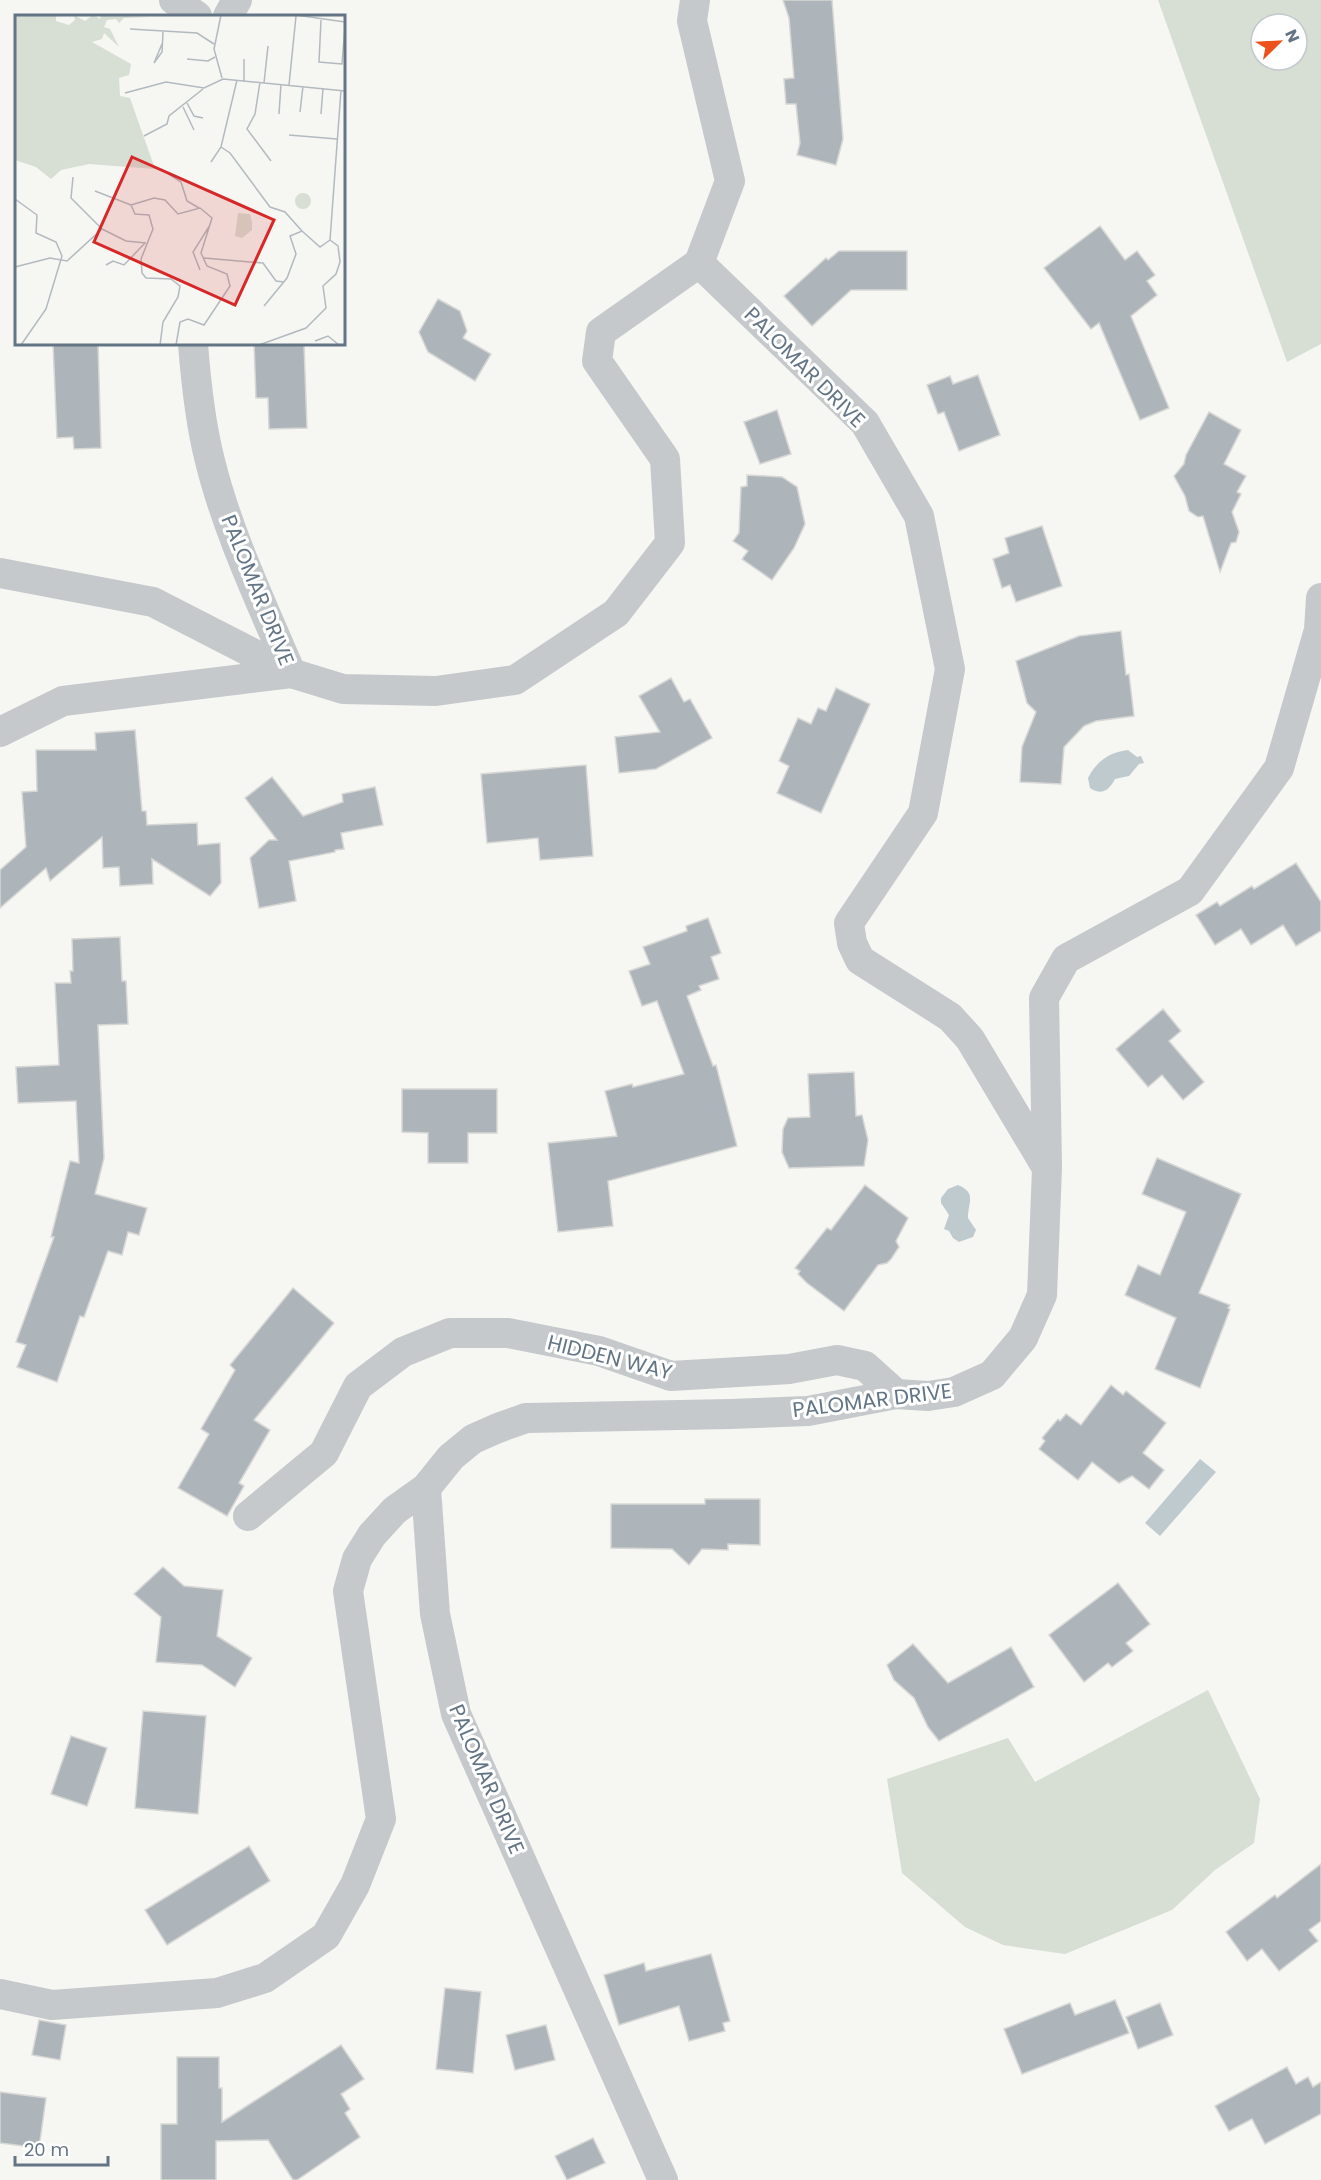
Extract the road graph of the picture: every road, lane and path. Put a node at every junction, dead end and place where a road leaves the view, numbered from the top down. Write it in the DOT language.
graph roads {
  1 [pos="174,0"];
  2 [pos="237,0"];
  3 [pos="695,0"];
  4 [pos="196,15"];
  5 [pos="229,15"];
  6 [pos="699,263"];
  7 [pos="193,345"];
  8 [pos="0,573"];
  9 [pos="1321,598"];
  10 [pos="291,674"];
  11 [pos="0,732"];
  12 [pos="1047,1168"];
  13 [pos="896,1394"];
  14 [pos="426,1488"];
  15 [pos="248,1516"];
  16 [pos="0,1994"];
  17 [pos="663,2180"];
  1 -- 4 [label="street"];
  2 -- 5 [label="street"];
  3 -- 6 [label="street"];
  6 -- 10 [label="street, PALOMAR DRIVE"];
  6 -- 12 [label="street, PALOMAR DRIVE"];
  7 -- 10 [label="street, PALOMAR DRIVE"];
  8 -- 10 [label="street"];
  9 -- 12 [label="street"];
  10 -- 11 [label="street"];
  12 -- 13 [label="street, PALOMAR DRIVE"];
  13 -- 14 [label="street, PALOMAR DRIVE"];
  13 -- 15 [label="street, HIDDEN WAY"];
  14 -- 16 [label="street"];
  14 -- 17 [label="street, PALOMAR DRIVE"];
}
